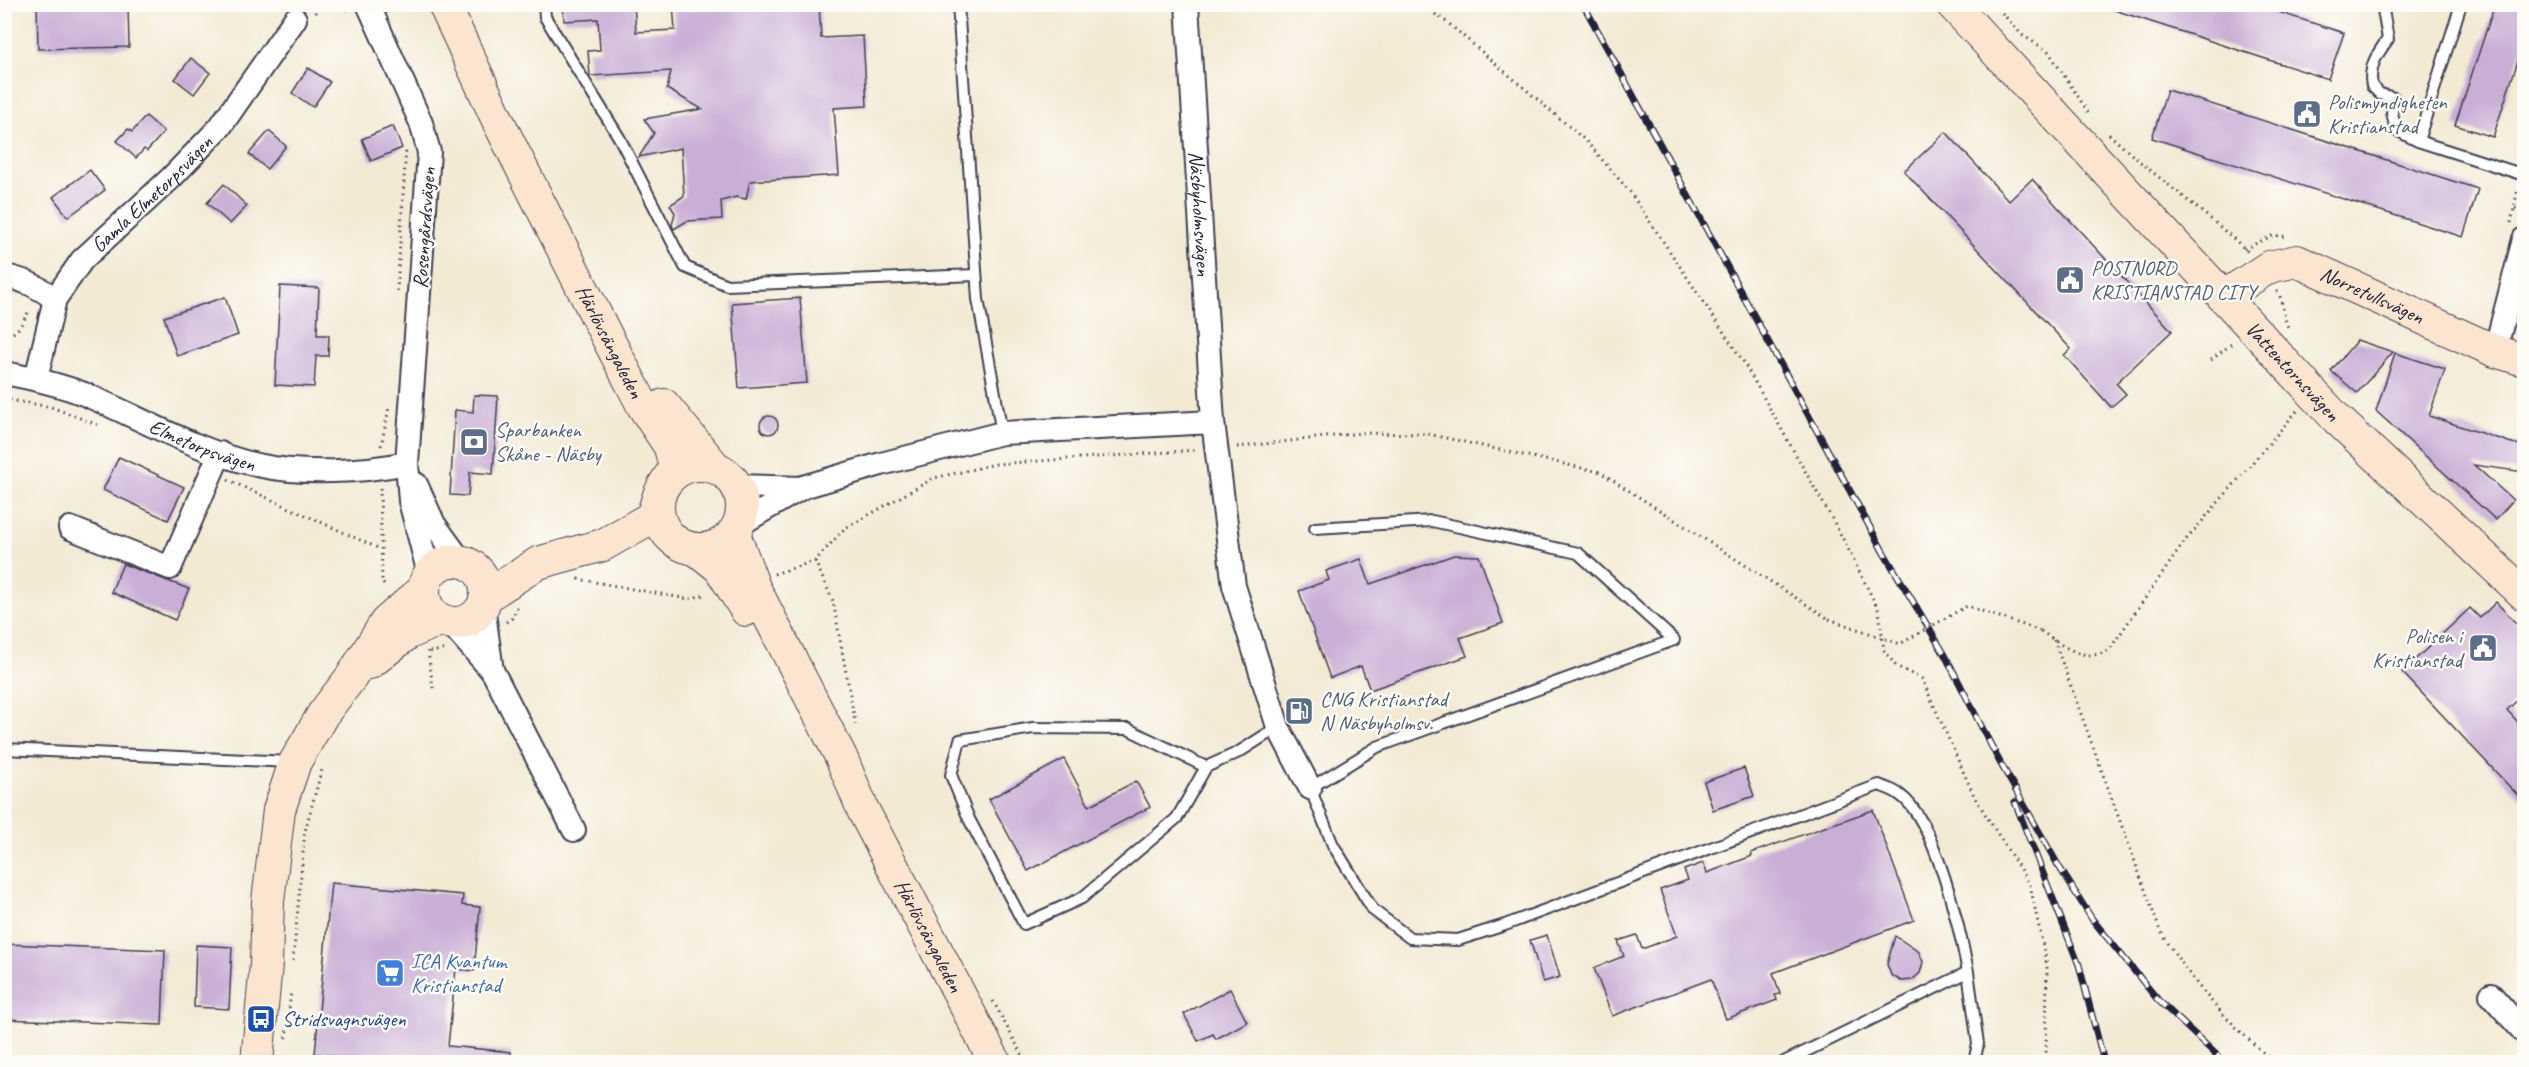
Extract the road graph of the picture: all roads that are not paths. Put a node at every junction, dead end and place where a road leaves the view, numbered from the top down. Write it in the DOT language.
graph roads {
  1 [pos="444,4"];
  2 [pos="452,4"];
  3 [pos="544,4"];
  4 [pos="958,4"];
  5 [pos="1187,4"];
  6 [pos="1952,4"];
  7 [pos="2382,4"];
  8 [pos="2461,4"];
  9 [pos="358,10"];
  10 [pos="295,19"];
  11 [pos="461,42"];
  12 [pos="2418,141"];
  13 [pos="2523,174"];
  14 [pos="538,196"];
  15 [pos="2517,235"];
  16 [pos="976,275"];
  17 [pos="4,276"];
  18 [pos="49,294"];
  19 [pos="2223,297"];
  20 [pos="2495,351"];
  21 [pos="2524,360"];
  22 [pos="4,373"];
  23 [pos="36,379"];
  24 [pos="1213,422"];
  25 [pos="1002,433"];
  26 [pos="220,453"];
  27 [pos="407,463"];
  28 [pos="726,476"];
  29 [pos="803,488"];
  30 [pos="662,490"];
  31 [pos="70,528"];
  32 [pos="1315,528"];
  33 [pos="736,530"];
  34 [pos="668,536"];
  35 [pos="603,545"];
  36 [pos="697,550"];
  37 [pos="466,563"];
  38 [pos="538,563"];
  39 [pos="2524,594"];
  40 [pos="485,610"];
  41 [pos="431,620"];
  42 [pos="492,672"];
  43 [pos="1278,727"];
  44 [pos="4,749"];
  45 [pos="311,762"];
  46 [pos="1206,767"];
  47 [pos="1310,788"];
  48 [pos="863,810"];
  49 [pos="574,830"];
  50 [pos="1968,972"];
  51 [pos="2491,995"];
  52 [pos="2524,1032"];
  53 [pos="257,1062"];
  54 [pos="995,1062"];
  55 [pos="1784,1062"];
  56 [pos="1974,1062"];
  1 -- 11 [label="street, Härlövsängaleden"];
  2 -- 11 [label="street, Härlövsängaleden"];
  3 -- 16 [label="lane"];
  4 -- 16 [label="lane"];
  5 -- 24 [label="street, Näsbyholmsvägen"];
  6 -- 19 [label="street, Vattentornsvägen"];
  7 -- 12 [label="lane"];
  8 -- 12 [label="lane"];
  9 -- 27 [label="street, Rosengårdsvägen"];
  10 -- 18 [label="street, Gamla Elmetorpsvägen"];
  11 -- 14 [label="street, Härlövsängaleden"];
  12 -- 13 [label="lane"];
  14 -- 28 [label="street, Härlövsängaleden"];
  14 -- 30 [label="street, Härlövsängaleden"];
  15 -- 20 [label="street"];
  16 -- 25 [label="lane"];
  17 -- 18 [label="street"];
  18 -- 23 [label="street, Gamla Elmetorpsvägen"];
  19 -- 20 [label="street, Norretullsvägen"];
  19 -- 39 [label="street, Vattentornsvägen"];
  20 -- 21 [label="street, Norretullsvägen"];
  22 -- 23 [label="street, Elmetorpsvägen"];
  23 -- 26 [label="street, Elmetorpsvägen"];
  24 -- 25 [label="street"];
  24 -- 43 [label="street, Näsbyholmsvägen"];
  25 -- 29 [label="street"];
  26 -- 27 [label="street, Elmetorpsvägen"];
  26 -- 31 [label="street"];
  27 -- 37 [label="street, Rosengårdsvägen"];
  27 -- 41 [label="street, Rosengårdsvägen"];
  28 -- 29 [label="street"];
  28 -- 30 [label="street"];
  28 -- 33 [label="street"];
  29 -- 33 [label="street"];
  30 -- 34 [label="street"];
  30 -- 35 [label="street"];
  32 -- 47 [label="lane"];
  33 -- 36 [label="street"];
  33 -- 48 [label="street, Härlövsängaleden"];
  34 -- 35 [label="street"];
  34 -- 36 [label="street"];
  35 -- 38 [label="street"];
  36 -- 48 [label="street, Härlövsängaleden"];
  37 -- 38 [label="street"];
  37 -- 40 [label="street"];
  37 -- 41 [label="street"];
  38 -- 40 [label="street"];
  40 -- 41 [label="street"];
  40 -- 42 [label="street"];
  41 -- 42 [label="street"];
  41 -- 45 [label="street"];
  42 -- 49 [label="street"];
  43 -- 46 [label="lane"];
  43 -- 47 [label="street, Näsbyholmsvägen"];
  44 -- 45 [label="lane"];
  45 -- 53 [label="street"];
  46 -- 46 [label="lane"];
  47 -- 50 [label="lane"];
  48 -- 54 [label="street, Härlövsängaleden"];
  50 -- 55 [label="lane"];
  50 -- 56 [label="lane"];
  51 -- 52 [label="street"];
}
